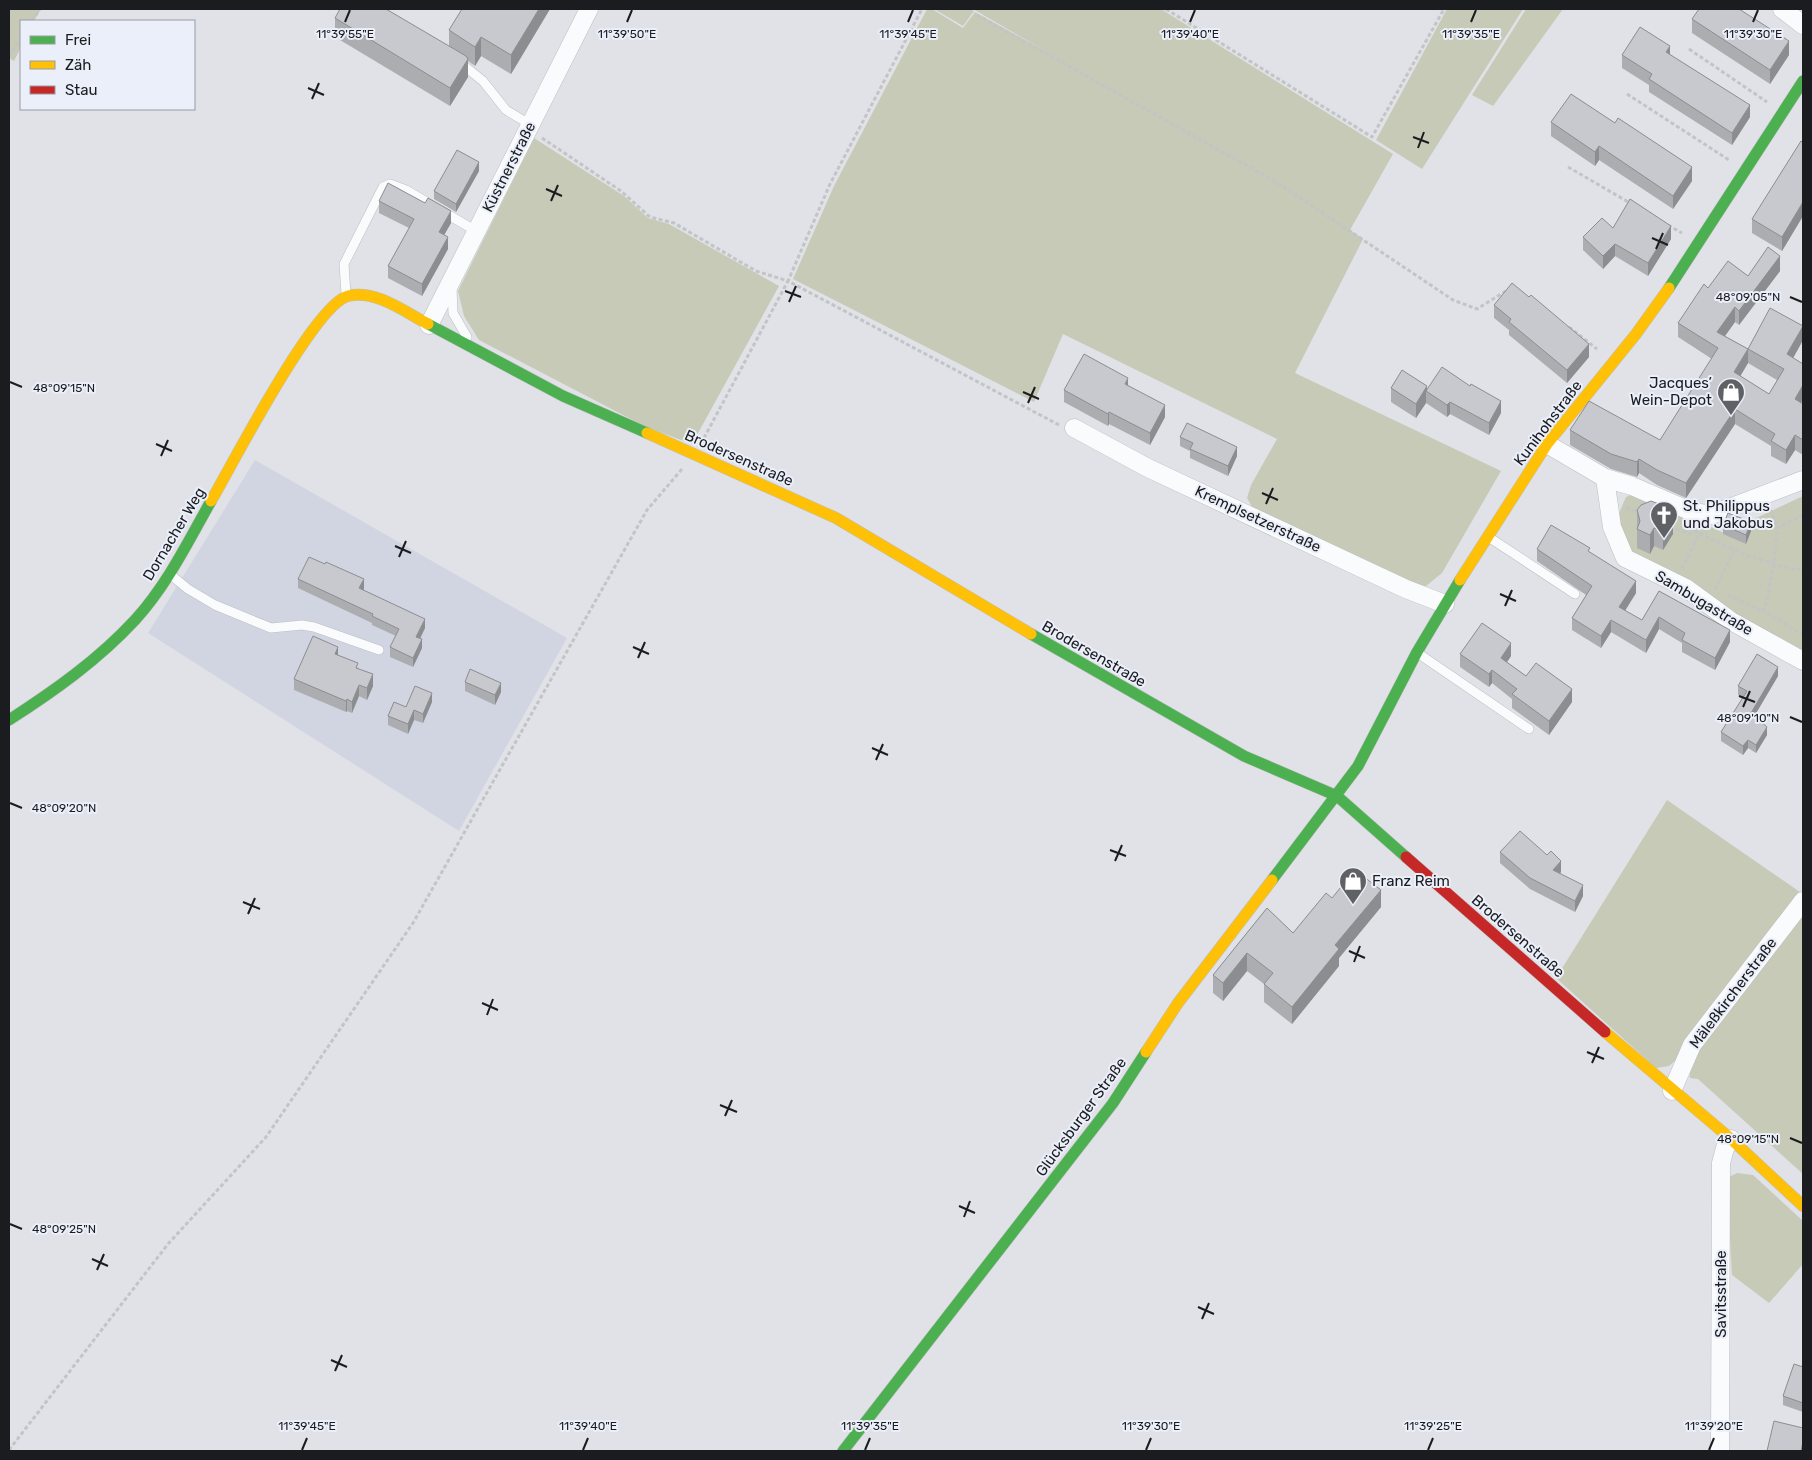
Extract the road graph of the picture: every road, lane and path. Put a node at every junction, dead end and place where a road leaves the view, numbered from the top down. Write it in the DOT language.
graph roads {
  1 [pos="40,9"];
  2 [pos="590,9"];
  3 [pos="922,9"];
  4 [pos="1166,9"];
  5 [pos="1444,9"];
  6 [pos="1782,9"];
  7 [pos="977,15"];
  8 [pos="33,20"];
  9 [pos="1803,25"];
  10 [pos="20,39"];
  11 [pos="1689,49"];
  12 [pos="448,54"];
  13 [pos="9,56"];
  14 [pos="1803,81"];
  15 [pos="1627,94"];
  16 [pos="1783,113"];
  17 [pos="531,125"];
  18 [pos="1568,167"];
  19 [pos="1745,171"];
  20 [pos="1634,205"];
  21 [pos="1666,224"];
  22 [pos="476,231"];
  23 [pos="1699,242"];
  24 [pos="452,281"];
  25 [pos="788,281"];
  26 [pos="1515,291"];
  27 [pos="346,296"];
  28 [pos="429,325"];
  29 [pos="1567,326"];
  30 [pos="472,346"];
  31 [pos="1614,362"];
  32 [pos="1074,428"];
  33 [pos="1547,444"];
  34 [pos="695,454"];
  35 [pos="1605,478"];
  36 [pos="1803,480"];
  37 [pos="1608,501"];
  38 [pos="1711,515"];
  39 [pos="1803,516"];
  40 [pos="1648,517"];
  41 [pos="1665,524"];
  42 [pos="1699,533"];
  43 [pos="1487,536"];
  44 [pos="1734,549"];
  45 [pos="1774,565"];
  46 [pos="1803,570"];
  47 [pos="170,574"];
  48 [pos="1690,574"];
  49 [pos="1575,594"];
  50 [pos="1445,604"];
  51 [pos="1764,612"];
  52 [pos="1803,635"];
  53 [pos="379,650"];
  54 [pos="1417,652"];
  55 [pos="1803,661"];
  56 [pos="9,720"];
  57 [pos="1529,728"];
  58 [pos="1337,796"];
  59 [pos="1803,901"];
  60 [pos="1672,1091"];
  61 [pos="1731,1139"];
  62 [pos="1803,1206"];
  63 [pos="9,1450"];
  64 [pos="843,1451"];
  65 [pos="1720,1451"];
  1 -- 8 [label="path"];
  2 -- 17 [label="street, Küstnerstraße"];
  3 -- 25 [label="path"];
  4 -- 5 [label="path"];
  6 -- 9 [label="street"];
  7 -- 26 [label="path"];
  10 -- 13 [label="path"];
  11 -- 16 [label="path"];
  12 -- 17 [label="lane"];
  14 -- 16 [label="street, Kunihohstraße"];
  15 -- 19 [label="path"];
  16 -- 19 [label="street, Kunihohstraße"];
  17 -- 22 [label="street, Küstnerstraße"];
  17 -- 25 [label="path"];
  18 -- 20 [label="path"];
  19 -- 23 [label="street, Kunihohstraße"];
  21 -- 23 [label="path"];
  22 -- 24 [label="street, Küstnerstraße"];
  22 -- 27 [label="lane"];
  23 -- 31 [label="street, Kunihohstraße"];
  24 -- 28 [label="street, Küstnerstraße"];
  24 -- 30 [label="lane"];
  25 -- 32 [label="path"];
  25 -- 34 [label="path"];
  27 -- 28 [label="street, Brodersenstraße"];
  27 -- 47 [label="street, Dornacher Weg"];
  28 -- 30 [label="street, Brodersenstraße"];
  29 -- 31 [label="path"];
  30 -- 34 [label="street, Brodersenstraße"];
  31 -- 33 [label="street, Kunihohstraße"];
  32 -- 50 [label="street, Kremplsetzerstraße"];
  33 -- 35 [label="street"];
  33 -- 43 [label="street, Kunihohstraße"];
  34 -- 58 [label="street, Brodersenstraße"];
  34 -- 63 [label="path"];
  35 -- 37 [label="street, Sambugastraße"];
  35 -- 38 [label="street"];
  36 -- 38 [label="street"];
  37 -- 40 [label="path"];
  37 -- 55 [label="street, Sambugastraße"];
  38 -- 42 [label="path"];
  39 -- 45 [label="path"];
  41 -- 42 [label="path"];
  42 -- 44 [label="path"];
  42 -- 48 [label="path"];
  43 -- 49 [label="lane"];
  43 -- 50 [label="street, Kunihohstraße"];
  44 -- 45 [label="path"];
  44 -- 51 [label="path"];
  45 -- 46 [label="path"];
  45 -- 51 [label="path"];
  47 -- 53 [label="lane"];
  47 -- 56 [label="street, Dornacher Weg"];
  50 -- 54 [label="street, Kunihohstraße"];
  51 -- 52 [label="path"];
  54 -- 57 [label="lane"];
  54 -- 58 [label="street, Kunihohstraße"];
  58 -- 60 [label="street, Brodersenstraße"];
  58 -- 64 [label="street, Glücksburger Straße"];
  59 -- 60 [label="street, Mäleßkircherstraße"];
  60 -- 61 [label="street, Brodersenstraße"];
  61 -- 62 [label="street, Brodersenstraße"];
  61 -- 65 [label="street, Savitsstraße"];
}
